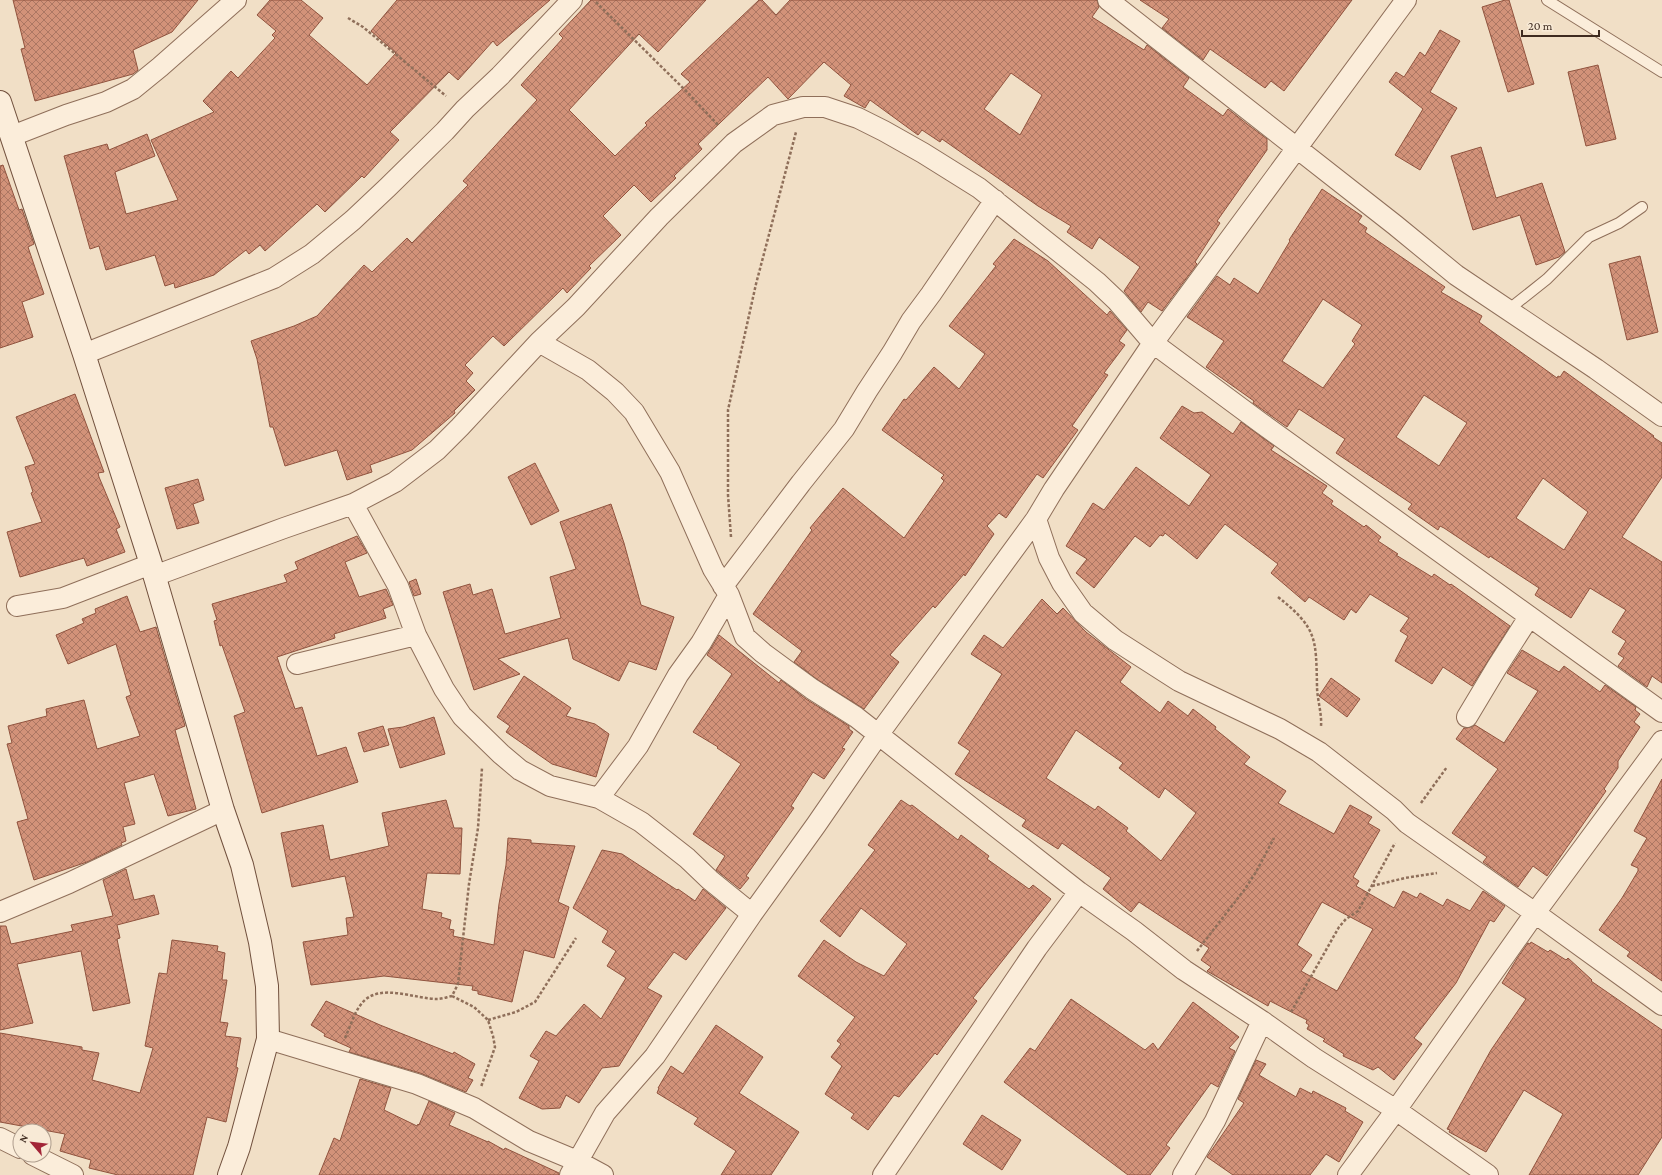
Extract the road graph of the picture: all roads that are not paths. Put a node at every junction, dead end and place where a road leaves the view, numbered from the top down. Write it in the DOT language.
graph roads {
  1 [pos="236,0"];
  2 [pos="572,0"];
  3 [pos="1108,0"];
  4 [pos="1406,0"];
  5 [pos="1547,0"];
  6 [pos="1662,72"];
  7 [pos="0,102"];
  8 [pos="12,136"];
  9 [pos="1296,148"];
  10 [pos="995,200"];
  11 [pos="1642,207"];
  12 [pos="1508,310"];
  13 [pos="540,342"];
  14 [pos="1153,343"];
  15 [pos="84,354"];
  16 [pos="1662,416"];
  17 [pos="353,504"];
  18 [pos="1036,519"];
  19 [pos="153,570"];
  20 [pos="726,591"];
  21 [pos="17,606"];
  22 [pos="1529,617"];
  23 [pos="416,635"];
  24 [pos="297,664"];
  25 [pos="1662,712"];
  26 [pos="1467,717"];
  27 [pos="878,735"];
  28 [pos="1662,741"];
  29 [pos="599,798"];
  30 [pos="223,810"];
  31 [pos="1079,892"];
  32 [pos="0,912"];
  33 [pos="1535,913"];
  34 [pos="752,914"];
  35 [pos="1662,1005"];
  36 [pos="1262,1021"];
  37 [pos="268,1039"];
  38 [pos="1396,1110"];
  39 [pos="0,1138"];
  40 [pos="12,1144"];
  41 [pos="49,1163"];
  42 [pos="573,1168"];
  43 [pos="73,1175"];
  44 [pos="229,1175"];
  45 [pos="603,1175"];
  46 [pos="883,1175"];
  47 [pos="1183,1175"];
  48 [pos="1348,1175"];
  49 [pos="1488,1175"];
  1 -- 8 [label="street"];
  2 -- 15 [label="street"];
  3 -- 9 [label="street"];
  4 -- 9 [label="street"];
  5 -- 6 [label="lane"];
  7 -- 8 [label="main road"];
  8 -- 15 [label="main road"];
  9 -- 12 [label="street"];
  9 -- 14 [label="street"];
  10 -- 13 [label="street"];
  10 -- 14 [label="street"];
  10 -- 20 [label="street"];
  11 -- 12 [label="lane"];
  12 -- 16 [label="street"];
  13 -- 17 [label="street"];
  13 -- 20 [label="street"];
  14 -- 18 [label="street"];
  14 -- 22 [label="street"];
  15 -- 19 [label="main road"];
  17 -- 19 [label="street"];
  17 -- 23 [label="street"];
  18 -- 27 [label="street"];
  18 -- 33 [label="street"];
  19 -- 21 [label="street"];
  19 -- 30 [label="main road"];
  20 -- 27 [label="street"];
  20 -- 29 [label="street"];
  22 -- 25 [label="street"];
  22 -- 26 [label="street"];
  23 -- 24 [label="street"];
  23 -- 29 [label="street"];
  27 -- 31 [label="street"];
  27 -- 34 [label="street"];
  28 -- 33 [label="street"];
  29 -- 34 [label="street"];
  30 -- 32 [label="street"];
  30 -- 37 [label="main road"];
  31 -- 36 [label="street"];
  31 -- 46 [label="street"];
  33 -- 35 [label="street"];
  33 -- 38 [label="street"];
  34 -- 42 [label="street"];
  36 -- 38 [label="street"];
  36 -- 47 [label="street"];
  37 -- 42 [label="street"];
  37 -- 44 [label="main road"];
  38 -- 48 [label="street"];
  38 -- 49 [label="street"];
  39 -- 40 [label="street"];
  41 -- 43 [label="street"];
  42 -- 45 [label="street"];
}
